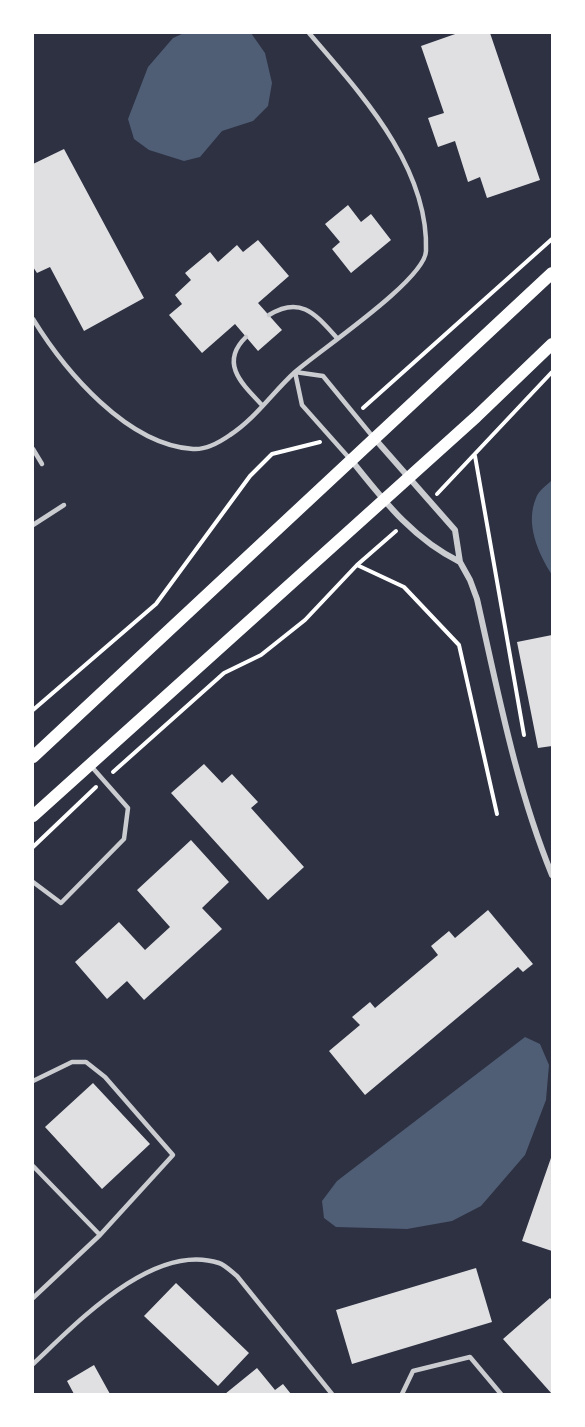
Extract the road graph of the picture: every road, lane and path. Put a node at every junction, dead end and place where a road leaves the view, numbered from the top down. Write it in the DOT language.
graph roads {
  1 [pos="309,33"];
  2 [pos="552,239"];
  3 [pos="552,273"];
  4 [pos="268,315"];
  5 [pos="33,319"];
  6 [pos="246,337"];
  7 [pos="337,339"];
  8 [pos="552,344"];
  9 [pos="295,372"];
  10 [pos="552,372"];
  11 [pos="262,405"];
  12 [pos="355,416"];
  13 [pos="331,438"];
  14 [pos="375,440"];
  15 [pos="33,449"];
  16 [pos="475,455"];
  17 [pos="352,461"];
  18 [pos="42,464"];
  19 [pos="409,477"];
  20 [pos="383,500"];
  21 [pos="429,501"];
  22 [pos="64,505"];
  23 [pos="406,523"];
  24 [pos="33,525"];
  25 [pos="460,562"];
  26 [pos="357,565"];
  27 [pos="33,710"];
  28 [pos="524,737"];
  29 [pos="33,757"];
  30 [pos="90,764"];
  31 [pos="104,780"];
  32 [pos="497,814"];
  33 [pos="33,816"];
  34 [pos="33,846"];
  35 [pos="552,875"];
  36 [pos="33,882"];
  37 [pos="33,1081"];
  38 [pos="33,1166"];
  39 [pos="100,1235"];
  40 [pos="33,1298"];
  41 [pos="33,1364"];
  42 [pos="332,1394"];
  43 [pos="402,1394"];
  44 [pos="501,1394"];
  1 -- 7 [label="lane"];
  2 -- 12 [label="path"];
  3 -- 14 [label="main road"];
  4 -- 7 [label="lane"];
  5 -- 11 [label="lane"];
  6 -- 11 [label="lane"];
  7 -- 9 [label="lane"];
  8 -- 19 [label="main road"];
  9 -- 11 [label="lane"];
  9 -- 12 [label="lane"];
  9 -- 13 [label="lane"];
  10 -- 16 [label="path"];
  12 -- 14 [label="lane"];
  13 -- 17 [label="lane"];
  13 -- 27 [label="path"];
  14 -- 17 [label="main road"];
  14 -- 19 [label="street"];
  15 -- 18 [label="lane"];
  16 -- 21 [label="path"];
  16 -- 28 [label="path"];
  17 -- 20 [label="street"];
  17 -- 29 [label="main road"];
  19 -- 20 [label="main road"];
  19 -- 21 [label="street"];
  20 -- 23 [label="street"];
  20 -- 30 [label="main road"];
  21 -- 25 [label="street"];
  22 -- 24 [label="lane"];
  23 -- 25 [label="street"];
  23 -- 26 [label="path"];
  25 -- 35 [label="street"];
  26 -- 31 [label="path"];
  26 -- 32 [label="path"];
  30 -- 31 [label="lane"];
  30 -- 33 [label="main road"];
  31 -- 34 [label="path"];
  31 -- 36 [label="lane"];
  37 -- 39 [label="lane"];
  38 -- 39 [label="lane"];
  39 -- 40 [label="lane"];
  41 -- 42 [label="lane"];
  43 -- 44 [label="lane"];
}
